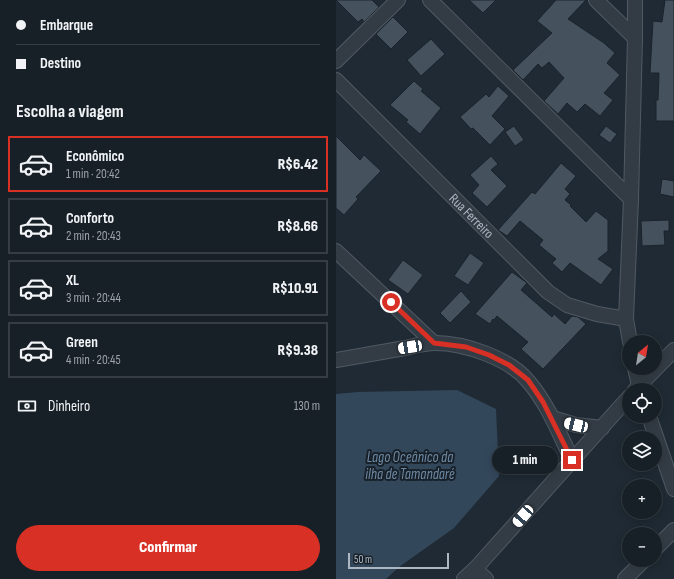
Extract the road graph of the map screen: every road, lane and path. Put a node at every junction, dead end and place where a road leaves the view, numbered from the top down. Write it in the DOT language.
graph roads {
  1 [pos="398,0"];
  2 [pos="430,0"];
  3 [pos="596,0"];
  4 [pos="635,0"];
  5 [pos="635,38"];
  6 [pos="336,61"];
  7 [pos="336,80"];
  8 [pos="631,200"];
  9 [pos="336,251"];
  10 [pos="626,319"];
  11 [pos="629,335"];
  12 [pos="434,343"];
  13 [pos="674,350"];
  14 [pos="336,360"];
  15 [pos="644,383"];
  16 [pos="622,405"];
  17 [pos="552,418"];
  18 [pos="651,423"];
  19 [pos="602,428"];
  20 [pos="572,460"];
  21 [pos="674,489"];
  22 [pos="674,530"];
  23 [pos="662,542"];
  24 [pos="637,567"];
  25 [pos="475,569"];
  26 [pos="464,579"];
  27 [pos="486,579"];
  28 [pos="625,579"];
  1 -- 6 [label="street"];
  2 -- 8 [label="street"];
  3 -- 5 [label="street"];
  4 -- 5 [label="street"];
  5 -- 8 [label="street"];
  7 -- 10 [label="street, Rua Ferreiro"];
  8 -- 10 [label="street"];
  9 -- 12 [label="street"];
  10 -- 11 [label="street"];
  12 -- 14 [label="street"];
  12 -- 17 [label="street"];
  13 -- 15 [label="street"];
  16 -- 19 [label="street"];
  17 -- 19 [label="street"];
  17 -- 20 [label="street"];
  18 -- 21 [label="street"];
  19 -- 20 [label="street"];
  20 -- 25 [label="street"];
  22 -- 23 [label="street"];
  24 -- 28 [label="street"];
  25 -- 26 [label="street"];
  25 -- 27 [label="street"];
}
